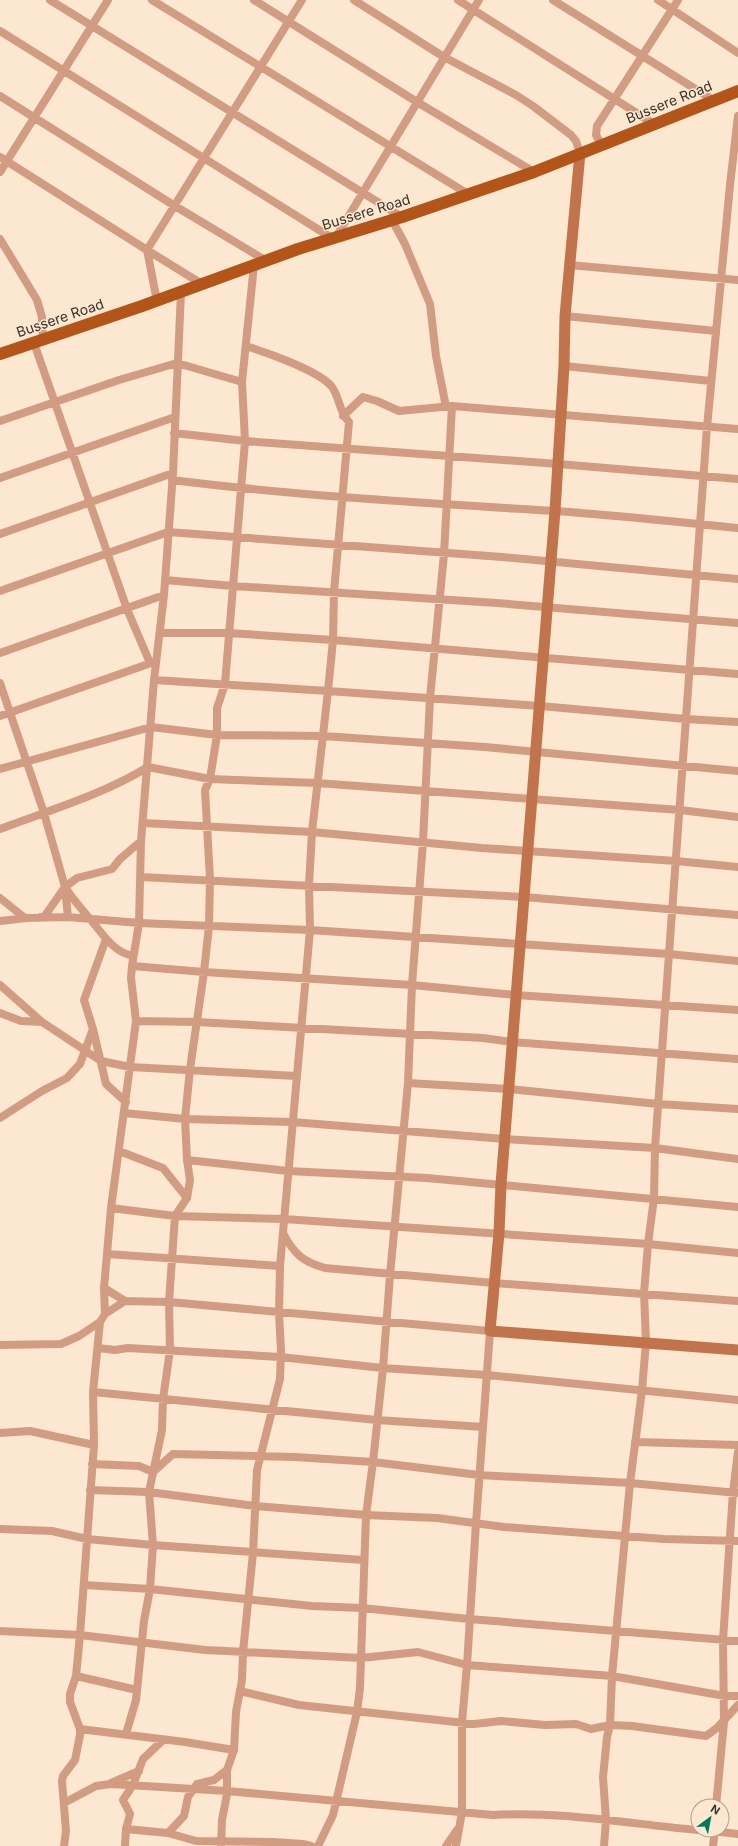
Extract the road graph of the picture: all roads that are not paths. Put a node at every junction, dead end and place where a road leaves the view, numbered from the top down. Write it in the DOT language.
graph roads {
  1 [pos="50,0"];
  2 [pos="108,0"];
  3 [pos="152,0"];
  4 [pos="254,0"];
  5 [pos="302,0"];
  6 [pos="354,0"];
  7 [pos="458,0"];
  8 [pos="479,0"];
  9 [pos="553,0"];
  10 [pos="658,0"];
  11 [pos="678,0"];
  12 [pos="473,9"];
  13 [pos="672,9"];
  14 [pos="288,22"];
  15 [pos="92,26"];
  16 [pos="0,31"];
  17 [pos="738,53"];
  18 [pos="643,56"];
  19 [pos="444,57"];
  20 [pos="260,68"];
  21 [pos="63,71"];
  22 [pos="738,91"];
  23 [pos="0,96"];
  24 [pos="616,98"];
  25 [pos="713,100"];
  26 [pos="416,102"];
  27 [pos="232,113"];
  28 [pos="738,116"];
  29 [pos="34,117"];
  30 [pos="654,124"];
  31 [pos="601,144"];
  32 [pos="391,146"];
  33 [pos="580,153"];
  34 [pos="204,158"];
  35 [pos="3,159"];
  36 [pos="0,172"];
  37 [pos="534,172"];
  38 [pos="361,193"];
  39 [pos="468,194"];
  40 [pos="175,206"];
  41 [pos="397,218"];
  42 [pos="334,237"];
  43 [pos="0,239"];
  44 [pos="147,250"];
  45 [pos="260,263"];
  46 [pos="569,265"];
  47 [pos="721,278"];
  48 [pos="738,280"];
  49 [pos="202,284"];
  50 [pos="181,292"];
  51 [pos="157,301"];
  52 [pos="565,316"];
  53 [pos="716,331"];
  54 [pos="39,341"];
  55 [pos="246,346"];
  56 [pos="0,354"];
  57 [pos="177,363"];
  58 [pos="564,366"];
  59 [pos="242,382"];
  60 [pos="712,382"];
  61 [pos="55,402"];
  62 [pos="449,407"];
  63 [pos="343,416"];
  64 [pos="560,416"];
  65 [pos="175,417"];
  66 [pos="0,421"];
  67 [pos="707,427"];
  68 [pos="738,429"];
  69 [pos="174,433"];
  70 [pos="245,441"];
  71 [pos="347,448"];
  72 [pos="73,453"];
  73 [pos="449,456"];
  74 [pos="558,464"];
  75 [pos="172,476"];
  76 [pos="704,476"];
  77 [pos="0,478"];
  78 [pos="738,479"];
  79 [pos="241,489"];
  80 [pos="342,497"];
  81 [pos="90,502"];
  82 [pos="447,504"];
  83 [pos="555,511"];
  84 [pos="700,524"];
  85 [pos="738,528"];
  86 [pos="168,532"];
  87 [pos="0,534"];
  88 [pos="238,537"];
  89 [pos="338,546"];
  90 [pos="108,553"];
  91 [pos="444,554"];
  92 [pos="551,562"];
  93 [pos="697,576"];
  94 [pos="738,579"];
  95 [pos="165,580"];
  96 [pos="233,586"];
  97 [pos="0,591"];
  98 [pos="334,592"];
  99 [pos="164,595"];
  100 [pos="439,600"];
  101 [pos="547,607"];
  102 [pos="127,609"];
  103 [pos="694,619"];
  104 [pos="738,623"];
  105 [pos="160,633"];
  106 [pos="229,633"];
  107 [pos="332,640"];
  108 [pos="435,650"];
  109 [pos="0,653"];
  110 [pos="544,658"];
  111 [pos="153,662"];
  112 [pos="690,670"];
  113 [pos="738,674"];
  114 [pos="154,680"];
  115 [pos="0,683"];
  116 [pos="225,684"];
  117 [pos="328,691"];
  118 [pos="430,698"];
  119 [pos="540,706"];
  120 [pos="10,713"];
  121 [pos="0,716"];
  122 [pos="686,719"];
  123 [pos="738,722"];
  124 [pos="151,727"];
  125 [pos="217,735"];
  126 [pos="323,736"];
  127 [pos="428,743"];
  128 [pos="536,752"];
  129 [pos="26,762"];
  130 [pos="148,767"];
  131 [pos="683,767"];
  132 [pos="0,769"];
  133 [pos="738,771"];
  134 [pos="210,779"];
  135 [pos="317,783"];
  136 [pos="426,792"];
  137 [pos="532,799"];
  138 [pos="680,810"];
  139 [pos="44,813"];
  140 [pos="738,816"];
  141 [pos="143,823"];
  142 [pos="207,827"];
  143 [pos="0,829"];
  144 [pos="312,832"];
  145 [pos="141,841"];
  146 [pos="423,842"];
  147 [pos="527,850"];
  148 [pos="676,861"];
  149 [pos="738,868"];
  150 [pos="141,877"];
  151 [pos="210,880"];
  152 [pos="309,885"];
  153 [pos="65,887"];
  154 [pos="420,891"];
  155 [pos="524,897"];
  156 [pos="0,898"];
  157 [pos="672,909"];
  158 [pos="738,915"];
  159 [pos="44,916"];
  160 [pos="68,917"];
  161 [pos="90,919"];
  162 [pos="0,921"];
  163 [pos="139,923"];
  164 [pos="209,926"];
  165 [pos="310,930"];
  166 [pos="416,936"];
  167 [pos="106,939"];
  168 [pos="520,943"];
  169 [pos="669,954"];
  170 [pos="133,956"];
  171 [pos="738,961"];
  172 [pos="132,966"];
  173 [pos="204,972"];
  174 [pos="306,978"];
  175 [pos="0,985"];
  176 [pos="412,985"];
  177 [pos="516,995"];
  178 [pos="666,1005"];
  179 [pos="738,1010"];
  180 [pos="0,1013"];
  181 [pos="136,1020"];
  182 [pos="42,1022"];
  183 [pos="197,1022"];
  184 [pos="301,1027"];
  185 [pos="93,1029"];
  186 [pos="410,1034"];
  187 [pos="512,1042"];
  188 [pos="85,1051"];
  189 [pos="663,1055"];
  190 [pos="738,1060"];
  191 [pos="101,1061"];
  192 [pos="130,1067"];
  193 [pos="190,1069"];
  194 [pos="296,1076"];
  195 [pos="408,1083"];
  196 [pos="509,1089"];
  197 [pos="126,1102"];
  198 [pos="658,1104"];
  199 [pos="738,1109"];
  200 [pos="124,1113"];
  201 [pos="0,1118"];
  202 [pos="185,1119"];
  203 [pos="292,1122"];
  204 [pos="404,1130"];
  205 [pos="505,1139"];
  206 [pos="655,1148"];
  207 [pos="119,1151"];
  208 [pos="738,1159"];
  209 [pos="187,1160"];
  210 [pos="288,1171"];
  211 [pos="399,1177"];
  212 [pos="501,1184"];
  213 [pos="187,1198"];
  214 [pos="654,1198"];
  215 [pos="738,1207"];
  216 [pos="111,1208"];
  217 [pos="175,1216"];
  218 [pos="284,1219"];
  219 [pos="395,1226"];
  220 [pos="283,1233"];
  221 [pos="499,1233"];
  222 [pos="648,1244"];
  223 [pos="738,1253"];
  224 [pos="107,1254"];
  225 [pos="173,1257"];
  226 [pos="280,1266"];
  227 [pos="390,1275"];
  228 [pos="494,1283"];
  229 [pos="104,1288"];
  230 [pos="644,1293"];
  231 [pos="125,1300"];
  232 [pos="738,1301"];
  233 [pos="169,1302"];
  234 [pos="279,1313"];
  235 [pos="105,1314"];
  236 [pos="100,1322"];
  237 [pos="387,1322"];
  238 [pos="490,1331"];
  239 [pos="646,1342"];
  240 [pos="0,1345"];
  241 [pos="98,1348"];
  242 [pos="170,1350"];
  243 [pos="738,1350"];
  244 [pos="280,1357"];
  245 [pos="383,1368"];
  246 [pos="487,1375"];
  247 [pos="642,1390"];
  248 [pos="93,1392"];
  249 [pos="163,1399"];
  250 [pos="738,1400"];
  251 [pos="273,1410"];
  252 [pos="377,1420"];
  253 [pos="483,1426"];
  254 [pos="0,1433"];
  255 [pos="635,1442"];
  256 [pos="738,1444"];
  257 [pos="94,1445"];
  258 [pos="738,1452"];
  259 [pos="261,1455"];
  260 [pos="373,1462"];
  261 [pos="92,1464"];
  262 [pos="153,1472"];
  263 [pos="479,1475"];
  264 [pos="630,1483"];
  265 [pos="90,1490"];
  266 [pos="149,1492"];
  267 [pos="735,1492"];
  268 [pos="255,1506"];
  269 [pos="366,1515"];
  270 [pos="476,1523"];
  271 [pos="0,1529"];
  272 [pos="626,1535"];
  273 [pos="87,1539"];
  274 [pos="734,1541"];
  275 [pos="153,1545"];
  276 [pos="253,1553"];
  277 [pos="363,1560"];
  278 [pos="84,1585"];
  279 [pos="150,1588"];
  280 [pos="248,1600"];
  281 [pos="362,1608"];
  282 [pos="469,1619"];
  283 [pos="616,1630"];
  284 [pos="0,1631"];
  285 [pos="80,1634"];
  286 [pos="723,1640"];
  287 [pos="738,1641"];
  288 [pos="142,1643"];
  289 [pos="243,1652"];
  290 [pos="361,1658"];
  291 [pos="467,1665"];
  292 [pos="76,1676"];
  293 [pos="612,1676"];
  294 [pos="137,1690"];
  295 [pos="240,1691"];
  296 [pos="724,1696"];
  297 [pos="738,1696"];
  298 [pos="738,1705"];
  299 [pos="357,1712"];
  300 [pos="462,1722"];
  301 [pos="724,1722"];
  302 [pos="610,1725"];
  303 [pos="80,1729"];
  304 [pos="126,1734"];
  305 [pos="163,1740"];
  306 [pos="234,1750"];
  307 [pos="227,1770"];
  308 [pos="139,1771"];
  309 [pos="111,1784"];
  310 [pos="133,1785"];
  311 [pos="194,1789"];
  312 [pos="227,1791"];
  313 [pos="717,1798"];
  314 [pos="336,1801"];
  315 [pos="64,1803"];
  316 [pos="462,1812"];
  317 [pos="606,1820"];
  318 [pos="126,1829"];
  319 [pos="690,1829"];
  320 [pos="458,1830"];
  321 [pos="168,1833"];
  322 [pos="194,1844"];
  323 [pos="221,1844"];
  324 [pos="64,1846"];
  325 [pos="125,1846"];
  326 [pos="311,1846"];
  327 [pos="318,1846"];
  328 [pos="446,1846"];
  329 [pos="456,1846"];
  330 [pos="604,1846"];
  1 -- 15 [label="street"];
  2 -- 15 [label="street"];
  3 -- 20 [label="street"];
  4 -- 14 [label="street"];
  5 -- 14 [label="street"];
  6 -- 19 [label="street"];
  7 -- 12 [label="street"];
  8 -- 12 [label="street"];
  9 -- 18 [label="street"];
  10 -- 13 [label="street"];
  11 -- 13 [label="street"];
  12 -- 19 [label="street"];
  12 -- 24 [label="street"];
  13 -- 17 [label="street"];
  13 -- 18 [label="street"];
  14 -- 20 [label="street"];
  14 -- 26 [label="street"];
  15 -- 21 [label="street"];
  15 -- 27 [label="street"];
  16 -- 21 [label="street"];
  18 -- 24 [label="street"];
  18 -- 25 [label="street"];
  19 -- 26 [label="street"];
  19 -- 33 [label="street"];
  20 -- 27 [label="street"];
  20 -- 32 [label="street"];
  21 -- 29 [label="street"];
  21 -- 34 [label="street"];
  22 -- 25 [label="main road, Bussere Road"];
  23 -- 29 [label="street"];
  24 -- 30 [label="street"];
  24 -- 31 [label="street"];
  25 -- 30 [label="main road, Bussere Road"];
  26 -- 32 [label="street"];
  26 -- 37 [label="street"];
  27 -- 34 [label="street"];
  27 -- 38 [label="street"];
  28 -- 47 [label="street"];
  29 -- 35 [label="street"];
  29 -- 40 [label="street"];
  30 -- 31 [label="main road, Bussere Road"];
  31 -- 33 [label="main road, Bussere Road"];
  32 -- 38 [label="street"];
  32 -- 39 [label="street"];
  33 -- 37 [label="main road, Bussere Road"];
  33 -- 46 [label="street"];
  34 -- 40 [label="street"];
  34 -- 42 [label="street"];
  35 -- 36 [label="street"];
  35 -- 44 [label="street"];
  37 -- 39 [label="main road, Bussere Road"];
  38 -- 41 [label="street"];
  38 -- 42 [label="street"];
  39 -- 41 [label="main road, Bussere Road"];
  40 -- 44 [label="street"];
  40 -- 45 [label="street"];
  41 -- 42 [label="main road, Bussere Road"];
  41 -- 62 [label="street"];
  42 -- 45 [label="main road, Bussere Road"];
  43 -- 54 [label="street"];
  44 -- 49 [label="street"];
  44 -- 51 [label="street"];
  45 -- 49 [label="main road, Bussere Road"];
  45 -- 55 [label="street"];
  46 -- 47 [label="street"];
  46 -- 52 [label="street"];
  47 -- 48 [label="street"];
  47 -- 53 [label="street"];
  49 -- 50 [label="main road, Bussere Road"];
  50 -- 51 [label="main road, Bussere Road"];
  50 -- 57 [label="street"];
  51 -- 54 [label="main road, Bussere Road"];
  52 -- 53 [label="street"];
  52 -- 58 [label="street"];
  53 -- 60 [label="street"];
  54 -- 56 [label="main road, Bussere Road"];
  54 -- 61 [label="street"];
  55 -- 59 [label="street"];
  55 -- 63 [label="street"];
  57 -- 59 [label="street"];
  57 -- 61 [label="street"];
  57 -- 65 [label="street"];
  58 -- 60 [label="street"];
  58 -- 64 [label="street"];
  59 -- 70 [label="street"];
  60 -- 67 [label="street"];
  61 -- 66 [label="street"];
  61 -- 72 [label="street"];
  62 -- 63 [label="street"];
  62 -- 64 [label="street"];
  62 -- 73 [label="street"];
  63 -- 71 [label="street"];
  64 -- 67 [label="street"];
  64 -- 74 [label="street"];
  65 -- 69 [label="street"];
  65 -- 72 [label="street"];
  67 -- 68 [label="street"];
  67 -- 76 [label="street"];
  69 -- 70 [label="street"];
  69 -- 75 [label="street"];
  70 -- 71 [label="street"];
  70 -- 79 [label="street"];
  71 -- 73 [label="street"];
  71 -- 80 [label="street"];
  72 -- 77 [label="street"];
  72 -- 81 [label="street"];
  73 -- 74 [label="street"];
  73 -- 82 [label="street"];
  74 -- 76 [label="street"];
  74 -- 83 [label="street"];
  75 -- 79 [label="street"];
  75 -- 81 [label="street"];
  75 -- 86 [label="street"];
  76 -- 78 [label="street"];
  76 -- 84 [label="street"];
  79 -- 80 [label="street"];
  79 -- 88 [label="street"];
  80 -- 82 [label="street"];
  80 -- 89 [label="street"];
  81 -- 87 [label="street"];
  81 -- 90 [label="street"];
  82 -- 83 [label="street"];
  82 -- 91 [label="street"];
  83 -- 84 [label="street"];
  83 -- 92 [label="street"];
  84 -- 85 [label="street"];
  84 -- 93 [label="street"];
  86 -- 88 [label="street"];
  86 -- 90 [label="street"];
  86 -- 95 [label="street"];
  88 -- 89 [label="street"];
  88 -- 96 [label="street"];
  89 -- 91 [label="street"];
  89 -- 98 [label="street"];
  90 -- 97 [label="street"];
  90 -- 102 [label="street"];
  91 -- 92 [label="street"];
  91 -- 100 [label="street"];
  92 -- 93 [label="street"];
  92 -- 101 [label="street"];
  93 -- 94 [label="street"];
  93 -- 103 [label="street"];
  95 -- 96 [label="street"];
  95 -- 99 [label="street"];
  96 -- 98 [label="street"];
  96 -- 106 [label="street"];
  98 -- 100 [label="street"];
  98 -- 107 [label="street"];
  99 -- 102 [label="street"];
  99 -- 105 [label="street"];
  100 -- 101 [label="street"];
  100 -- 108 [label="street"];
  101 -- 103 [label="street"];
  101 -- 110 [label="street"];
  102 -- 109 [label="street"];
  102 -- 111 [label="street"];
  103 -- 104 [label="street"];
  103 -- 112 [label="street"];
  105 -- 106 [label="street"];
  105 -- 111 [label="street"];
  106 -- 107 [label="street"];
  106 -- 116 [label="street"];
  107 -- 108 [label="street"];
  107 -- 117 [label="street"];
  108 -- 110 [label="street"];
  108 -- 118 [label="street"];
  110 -- 112 [label="street"];
  110 -- 119 [label="street"];
  111 -- 114 [label="street"];
  111 -- 120 [label="street"];
  112 -- 113 [label="street"];
  112 -- 122 [label="street"];
  114 -- 116 [label="street"];
  114 -- 124 [label="street"];
  115 -- 120 [label="street"];
  116 -- 117 [label="street"];
  116 -- 125 [label="street"];
  117 -- 118 [label="street"];
  117 -- 126 [label="street"];
  118 -- 119 [label="street"];
  118 -- 127 [label="street"];
  119 -- 122 [label="street"];
  119 -- 128 [label="street"];
  120 -- 121 [label="street"];
  120 -- 129 [label="street"];
  122 -- 123 [label="street"];
  122 -- 131 [label="street"];
  124 -- 125 [label="street"];
  124 -- 129 [label="street"];
  124 -- 130 [label="street"];
  125 -- 126 [label="street"];
  125 -- 134 [label="street"];
  126 -- 127 [label="street"];
  126 -- 135 [label="street"];
  127 -- 128 [label="street"];
  127 -- 136 [label="street"];
  128 -- 131 [label="street"];
  128 -- 137 [label="street"];
  129 -- 132 [label="street"];
  129 -- 139 [label="street"];
  130 -- 134 [label="street"];
  130 -- 139 [label="street"];
  130 -- 141 [label="street"];
  131 -- 133 [label="street"];
  131 -- 138 [label="street"];
  134 -- 135 [label="street"];
  134 -- 142 [label="street"];
  135 -- 136 [label="street"];
  135 -- 144 [label="street"];
  136 -- 137 [label="street"];
  136 -- 146 [label="street"];
  137 -- 138 [label="street"];
  137 -- 147 [label="street"];
  138 -- 140 [label="street"];
  138 -- 148 [label="street"];
  139 -- 143 [label="street"];
  139 -- 153 [label="street"];
  141 -- 142 [label="street"];
  141 -- 145 [label="street"];
  142 -- 144 [label="street"];
  142 -- 151 [label="street"];
  144 -- 146 [label="street"];
  144 -- 152 [label="street"];
  145 -- 150 [label="street"];
  145 -- 153 [label="street"];
  146 -- 147 [label="street"];
  146 -- 154 [label="street"];
  147 -- 148 [label="street"];
  147 -- 155 [label="street"];
  148 -- 149 [label="street"];
  148 -- 157 [label="street"];
  150 -- 151 [label="street"];
  150 -- 163 [label="street"];
  151 -- 152 [label="street"];
  151 -- 164 [label="street"];
  152 -- 154 [label="street"];
  152 -- 165 [label="street"];
  153 -- 159 [label="street"];
  153 -- 160 [label="street"];
  153 -- 161 [label="street"];
  154 -- 155 [label="street"];
  154 -- 166 [label="street"];
  155 -- 157 [label="street"];
  155 -- 168 [label="street"];
  156 -- 159 [label="street"];
  157 -- 158 [label="street"];
  157 -- 169 [label="street"];
  159 -- 160 [label="street"];
  159 -- 162 [label="street"];
  160 -- 161 [label="street"];
  161 -- 163 [label="street"];
  161 -- 167 [label="street"];
  163 -- 164 [label="street"];
  163 -- 170 [label="street"];
  164 -- 165 [label="street"];
  164 -- 173 [label="street"];
  165 -- 166 [label="street"];
  165 -- 174 [label="street"];
  166 -- 168 [label="street"];
  166 -- 176 [label="street"];
  167 -- 170 [label="street"];
  167 -- 185 [label="street"];
  168 -- 169 [label="street"];
  168 -- 177 [label="street"];
  169 -- 171 [label="street"];
  169 -- 178 [label="street"];
  170 -- 172 [label="street"];
  172 -- 173 [label="street"];
  172 -- 181 [label="street"];
  173 -- 174 [label="street"];
  173 -- 183 [label="street"];
  174 -- 176 [label="street"];
  174 -- 184 [label="street"];
  175 -- 182 [label="street"];
  176 -- 177 [label="street"];
  176 -- 186 [label="street"];
  177 -- 178 [label="street"];
  177 -- 187 [label="street"];
  178 -- 179 [label="street"];
  178 -- 189 [label="street"];
  180 -- 182 [label="street"];
  181 -- 183 [label="street"];
  181 -- 192 [label="street"];
  182 -- 188 [label="street"];
  183 -- 184 [label="street"];
  183 -- 193 [label="street"];
  184 -- 186 [label="street"];
  184 -- 194 [label="street"];
  185 -- 188 [label="street"];
  185 -- 191 [label="street"];
  186 -- 187 [label="street"];
  186 -- 195 [label="street"];
  187 -- 189 [label="street"];
  187 -- 196 [label="street"];
  188 -- 191 [label="street"];
  188 -- 201 [label="street"];
  189 -- 190 [label="street"];
  189 -- 198 [label="street"];
  191 -- 192 [label="street"];
  191 -- 197 [label="street"];
  192 -- 193 [label="street"];
  192 -- 197 [label="street"];
  193 -- 194 [label="street"];
  193 -- 202 [label="street"];
  194 -- 203 [label="street"];
  195 -- 196 [label="street"];
  195 -- 204 [label="street"];
  196 -- 198 [label="street"];
  196 -- 205 [label="street"];
  197 -- 200 [label="street"];
  198 -- 199 [label="street"];
  198 -- 206 [label="street"];
  200 -- 202 [label="street"];
  200 -- 207 [label="street"];
  202 -- 203 [label="street"];
  202 -- 209 [label="street"];
  203 -- 204 [label="street"];
  203 -- 210 [label="street"];
  204 -- 205 [label="street"];
  204 -- 211 [label="street"];
  205 -- 206 [label="street"];
  205 -- 212 [label="street"];
  206 -- 208 [label="street"];
  206 -- 214 [label="street"];
  207 -- 213 [label="street"];
  207 -- 216 [label="street"];
  209 -- 210 [label="street"];
  209 -- 213 [label="street"];
  210 -- 211 [label="street"];
  210 -- 218 [label="street"];
  211 -- 212 [label="street"];
  211 -- 219 [label="street"];
  212 -- 214 [label="street"];
  212 -- 221 [label="street"];
  213 -- 217 [label="street"];
  214 -- 215 [label="street"];
  214 -- 222 [label="street"];
  216 -- 217 [label="street"];
  216 -- 224 [label="street"];
  217 -- 218 [label="street"];
  217 -- 225 [label="street"];
  218 -- 219 [label="street"];
  218 -- 220 [label="street"];
  219 -- 221 [label="street"];
  219 -- 227 [label="street"];
  220 -- 226 [label="street"];
  220 -- 227 [label="street"];
  221 -- 222 [label="street"];
  221 -- 228 [label="street"];
  222 -- 223 [label="street"];
  222 -- 230 [label="street"];
  224 -- 225 [label="street"];
  224 -- 229 [label="street"];
  225 -- 226 [label="street"];
  225 -- 233 [label="street"];
  226 -- 234 [label="street"];
  227 -- 228 [label="street"];
  227 -- 237 [label="street"];
  228 -- 230 [label="street"];
  228 -- 238 [label="street"];
  229 -- 231 [label="street"];
  229 -- 235 [label="street"];
  230 -- 232 [label="street"];
  230 -- 239 [label="street"];
  231 -- 233 [label="street"];
  231 -- 235 [label="street"];
  233 -- 234 [label="street"];
  233 -- 242 [label="street"];
  234 -- 237 [label="street"];
  234 -- 244 [label="street"];
  235 -- 236 [label="street"];
  236 -- 240 [label="street"];
  236 -- 241 [label="street"];
  237 -- 238 [label="street"];
  237 -- 245 [label="street"];
  238 -- 239 [label="street"];
  238 -- 246 [label="street"];
  239 -- 243 [label="street"];
  239 -- 247 [label="street"];
  241 -- 242 [label="street"];
  241 -- 248 [label="street"];
  242 -- 244 [label="street"];
  242 -- 249 [label="street"];
  244 -- 245 [label="street"];
  244 -- 251 [label="street"];
  245 -- 246 [label="street"];
  245 -- 252 [label="street"];
  246 -- 247 [label="street"];
  246 -- 253 [label="street"];
  247 -- 250 [label="street"];
  247 -- 255 [label="street"];
  248 -- 249 [label="street"];
  248 -- 257 [label="street"];
  249 -- 251 [label="street"];
  249 -- 262 [label="street"];
  251 -- 252 [label="street"];
  251 -- 259 [label="street"];
  252 -- 253 [label="street"];
  252 -- 260 [label="street"];
  253 -- 263 [label="street"];
  254 -- 257 [label="street"];
  255 -- 256 [label="street"];
  255 -- 264 [label="street"];
  257 -- 261 [label="street"];
  258 -- 267 [label="street"];
  259 -- 260 [label="street"];
  259 -- 262 [label="street"];
  259 -- 268 [label="street"];
  260 -- 263 [label="street"];
  260 -- 269 [label="street"];
  261 -- 262 [label="street"];
  261 -- 265 [label="street"];
  262 -- 266 [label="street"];
  263 -- 264 [label="street"];
  263 -- 270 [label="street"];
  264 -- 267 [label="street"];
  264 -- 272 [label="street"];
  265 -- 266 [label="street"];
  265 -- 273 [label="street"];
  266 -- 268 [label="street"];
  266 -- 275 [label="street"];
  267 -- 274 [label="street"];
  268 -- 269 [label="street"];
  268 -- 276 [label="street"];
  269 -- 270 [label="street"];
  269 -- 277 [label="street"];
  270 -- 272 [label="street"];
  270 -- 282 [label="street"];
  271 -- 273 [label="street"];
  272 -- 274 [label="street"];
  272 -- 283 [label="street"];
  273 -- 275 [label="street"];
  273 -- 278 [label="street"];
  274 -- 286 [label="street"];
  275 -- 276 [label="street"];
  275 -- 279 [label="street"];
  276 -- 277 [label="street"];
  276 -- 280 [label="street"];
  277 -- 281 [label="street"];
  278 -- 279 [label="street"];
  278 -- 285 [label="street"];
  279 -- 280 [label="street"];
  279 -- 288 [label="street"];
  280 -- 281 [label="street"];
  280 -- 289 [label="street"];
  281 -- 282 [label="street"];
  281 -- 290 [label="street"];
  282 -- 283 [label="street"];
  282 -- 291 [label="street"];
  283 -- 286 [label="street"];
  283 -- 293 [label="street"];
  284 -- 285 [label="street"];
  285 -- 288 [label="street"];
  285 -- 292 [label="street"];
  286 -- 287 [label="street"];
  286 -- 296 [label="street"];
  288 -- 289 [label="street"];
  288 -- 294 [label="street"];
  289 -- 290 [label="street"];
  289 -- 295 [label="street"];
  290 -- 291 [label="street"];
  290 -- 299 [label="street"];
  291 -- 293 [label="street"];
  291 -- 300 [label="street"];
  292 -- 294 [label="street"];
  292 -- 303 [label="street"];
  293 -- 296 [label="street"];
  293 -- 302 [label="street"];
  294 -- 304 [label="street"];
  295 -- 299 [label="street"];
  295 -- 306 [label="street"];
  296 -- 297 [label="street"];
  296 -- 301 [label="street"];
  298 -- 301 [label="street"];
  299 -- 300 [label="street"];
  299 -- 314 [label="street"];
  300 -- 302 [label="street"];
  300 -- 316 [label="street"];
  301 -- 302 [label="street"];
  301 -- 313 [label="street"];
  302 -- 317 [label="street"];
  303 -- 304 [label="street"];
  303 -- 315 [label="street"];
  304 -- 305 [label="street"];
  305 -- 306 [label="street"];
  305 -- 308 [label="street"];
  306 -- 307 [label="street"];
  307 -- 311 [label="street"];
  307 -- 312 [label="street"];
  308 -- 309 [label="street"];
  308 -- 310 [label="street"];
  309 -- 310 [label="street"];
  309 -- 315 [label="street"];
  310 -- 311 [label="street"];
  310 -- 318 [label="street"];
  311 -- 312 [label="street"];
  311 -- 321 [label="street"];
  312 -- 314 [label="street"];
  312 -- 323 [label="street"];
  314 -- 316 [label="street"];
  314 -- 327 [label="street"];
  315 -- 324 [label="street"];
  316 -- 317 [label="street"];
  316 -- 320 [label="street"];
  317 -- 319 [label="street"];
  317 -- 330 [label="street"];
  318 -- 321 [label="street"];
  318 -- 325 [label="street"];
  320 -- 328 [label="street"];
  320 -- 329 [label="street"];
  321 -- 322 [label="street"];
  322 -- 323 [label="street"];
  323 -- 326 [label="street"];
}
